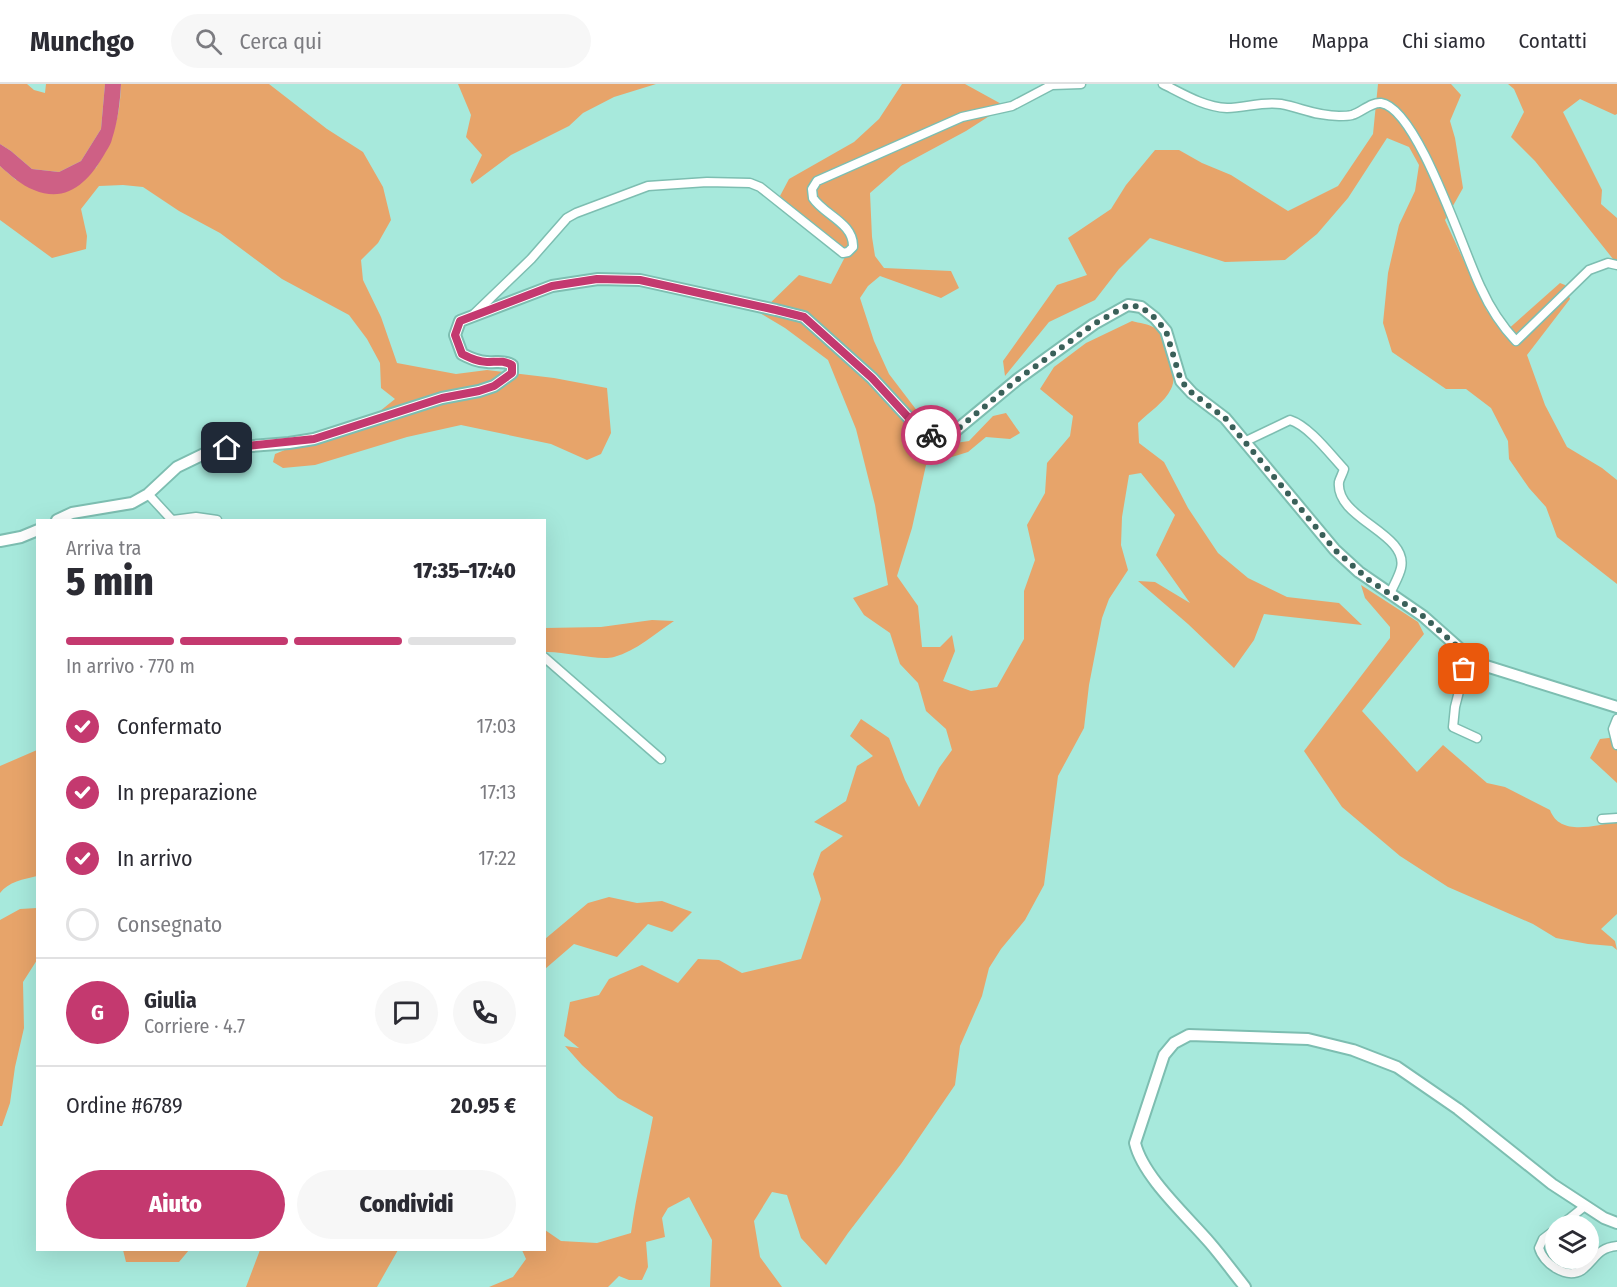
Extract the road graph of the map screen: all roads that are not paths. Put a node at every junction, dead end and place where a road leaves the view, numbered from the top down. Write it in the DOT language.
graph roads {
  1 [pos="1053,84"];
  2 [pos="1081,84"];
  3 [pos="1163,84"];
  4 [pos="1617,265"];
  5 [pos="472,316"];
  6 [pos="1244,442"];
  7 [pos="148,494"];
  8 [pos="59,519"];
  9 [pos="172,519"];
  10 [pos="181,519"];
  11 [pos="210,519"];
  12 [pos="36,531"];
  13 [pos="0,541"];
  14 [pos="1390,594"];
  15 [pos="1468,656"];
  16 [pos="546,659"];
  17 [pos="1617,707"];
  18 [pos="1617,719"];
  19 [pos="1478,738"];
  20 [pos="1617,745"];
  21 [pos="661,759"];
  22 [pos="1617,818"];
  23 [pos="1602,819"];
  24 [pos="1585,1206"];
  25 [pos="1574,1215"];
  26 [pos="1617,1223"];
  27 [pos="1545,1237"];
  28 [pos="1617,1246"];
  29 [pos="1599,1253"];
  30 [pos="1545,1260"];
  31 [pos="1559,1269"];
  32 [pos="1582,1269"];
  33 [pos="1245,1287"];
  1 -- 2 [label="street"];
  1 -- 5 [label="street"];
  3 -- 4 [label="street"];
  5 -- 6 [label="street"];
  5 -- 7 [label="street"];
  6 -- 14 [label="street"];
  6 -- 14 [label="street"];
  7 -- 8 [label="street"];
  7 -- 9 [label="street"];
  10 -- 11 [label="street"];
  12 -- 13 [label="street"];
  14 -- 15 [label="street"];
  15 -- 17 [label="street"];
  15 -- 19 [label="street"];
  16 -- 21 [label="street"];
  18 -- 20 [label="street"];
  22 -- 23 [label="street"];
  24 -- 25 [label="street"];
  24 -- 26 [label="street"];
  24 -- 33 [label="street"];
  27 -- 30 [label="street"];
  28 -- 29 [label="street"];
  31 -- 32 [label="street"];
}
